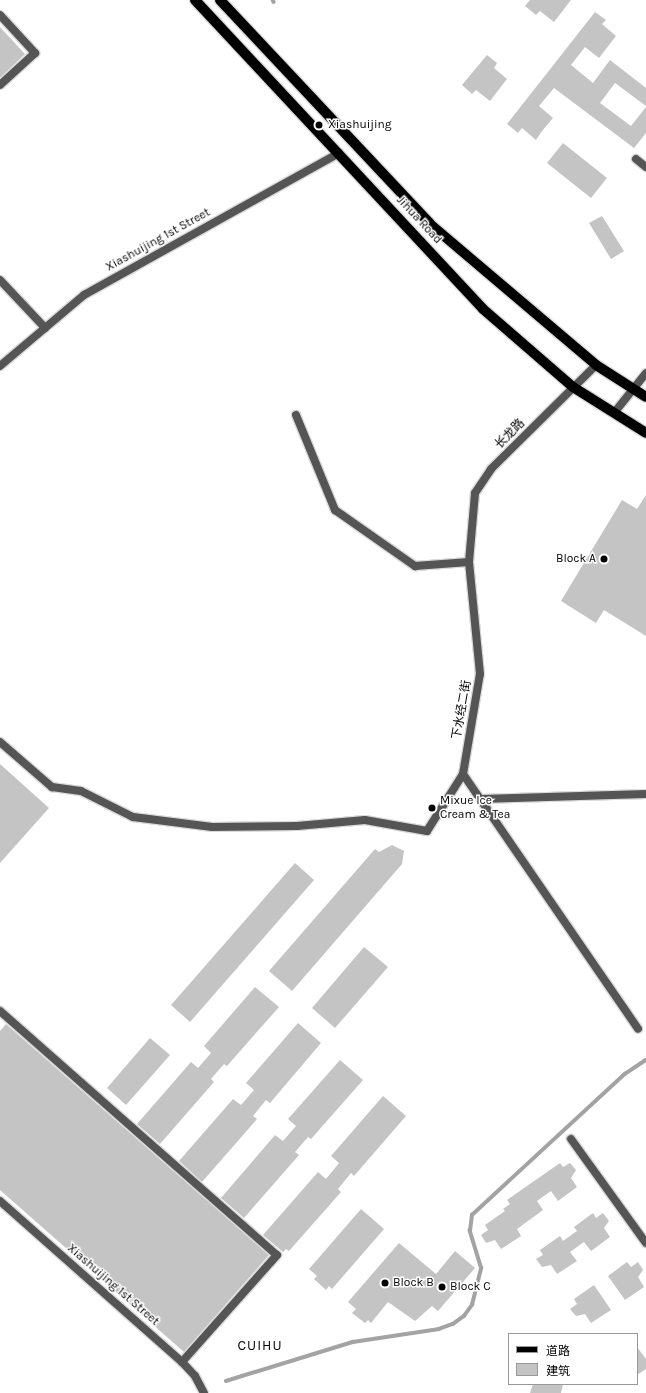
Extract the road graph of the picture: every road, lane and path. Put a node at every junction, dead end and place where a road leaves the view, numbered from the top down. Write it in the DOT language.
graph roads {
  1 [pos="195,0"];
  2 [pos="220,0"];
  3 [pos="0,15"];
  4 [pos="0,85"];
  5 [pos="339,153"];
  6 [pos="636,160"];
  7 [pos="646,167"];
  8 [pos="0,280"];
  9 [pos="45,328"];
  10 [pos="596,365"];
  11 [pos="0,366"];
  12 [pos="646,373"];
  13 [pos="573,387"];
  14 [pos="632,388"];
  15 [pos="646,397"];
  16 [pos="614,413"];
  17 [pos="296,415"];
  18 [pos="646,433"];
  19 [pos="471,535"];
  20 [pos="469,562"];
  21 [pos="0,742"];
  22 [pos="463,774"];
  23 [pos="646,794"];
  24 [pos="481,799"];
  25 [pos="0,1011"];
  26 [pos="638,1029"];
  27 [pos="571,1139"];
  28 [pos="0,1201"];
  29 [pos="646,1243"];
  30 [pos="182,1362"];
  31 [pos="204,1393"];
  1 -- 5 [label="main road, Jihua Road"];
  2 -- 10 [label="main road, Jihua Road"];
  3 -- 4 [label="street"];
  5 -- 9 [label="street, Xiashuijing 1st Street"];
  5 -- 13 [label="main road, Jihua Road"];
  6 -- 7 [label="street"];
  8 -- 9 [label="street"];
  9 -- 11 [label="street, Xiashuijing 1st Street"];
  10 -- 13 [label="street, 长龙路"];
  10 -- 14 [label="main road, Jihua Road"];
  12 -- 14 [label="street"];
  13 -- 16 [label="main road, Jihua Road"];
  13 -- 19 [label="street, 长龙路"];
  14 -- 15 [label="main road, Jihua Road"];
  14 -- 16 [label="street"];
  16 -- 18 [label="main road, Jihua Road"];
  17 -- 20 [label="street"];
  19 -- 20 [label="street, 下水经二街"];
  20 -- 22 [label="street, 下水经二街"];
  21 -- 22 [label="street, 下水经二街"];
  22 -- 24 [label="street"];
  23 -- 24 [label="street"];
  24 -- 26 [label="street"];
  25 -- 30 [label="street"];
  27 -- 29 [label="street"];
  28 -- 30 [label="street, Xiashuijing 1st Street"];
  30 -- 31 [label="street, Xiashuijing 1st Street"];
}
